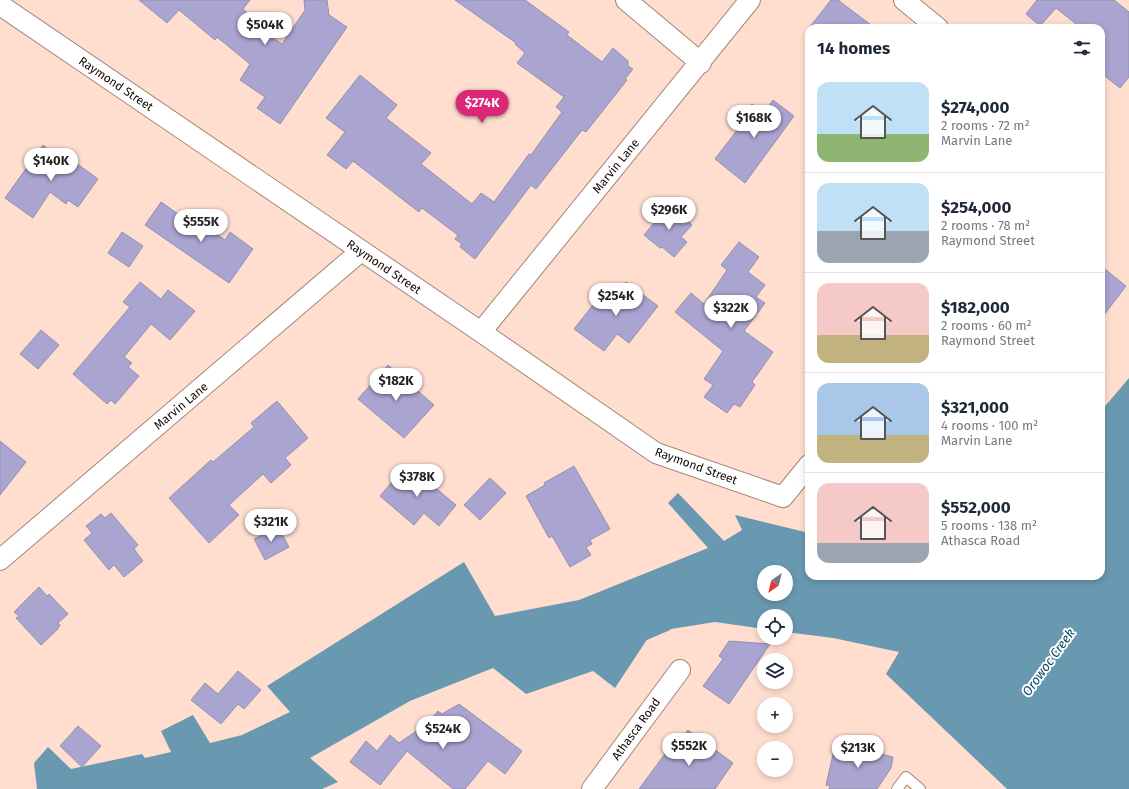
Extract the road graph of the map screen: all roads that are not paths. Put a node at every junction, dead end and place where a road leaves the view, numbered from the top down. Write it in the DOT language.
graph roads {
  1 [pos="626,0"];
  2 [pos="750,0"];
  3 [pos="904,0"];
  4 [pos="0,5"];
  5 [pos="933,24"];
  6 [pos="701,62"];
  7 [pos="361,251"];
  8 [pos="481,332"];
  9 [pos="805,470"];
  10 [pos="0,560"];
  11 [pos="680,670"];
  12 [pos="592,789"];
  13 [pos="897,789"];
  14 [pos="920,789"];
  1 -- 6 [label="street"];
  2 -- 6 [label="street, Marvin Lane"];
  3 -- 5 [label="street"];
  4 -- 7 [label="street, Raymond Street"];
  6 -- 8 [label="street, Marvin Lane"];
  7 -- 8 [label="street, Raymond Street"];
  7 -- 10 [label="street, Marvin Lane"];
  8 -- 9 [label="street, Raymond Street"];
  11 -- 12 [label="street, Athasca Road"];
  13 -- 14 [label="lane"];
}
